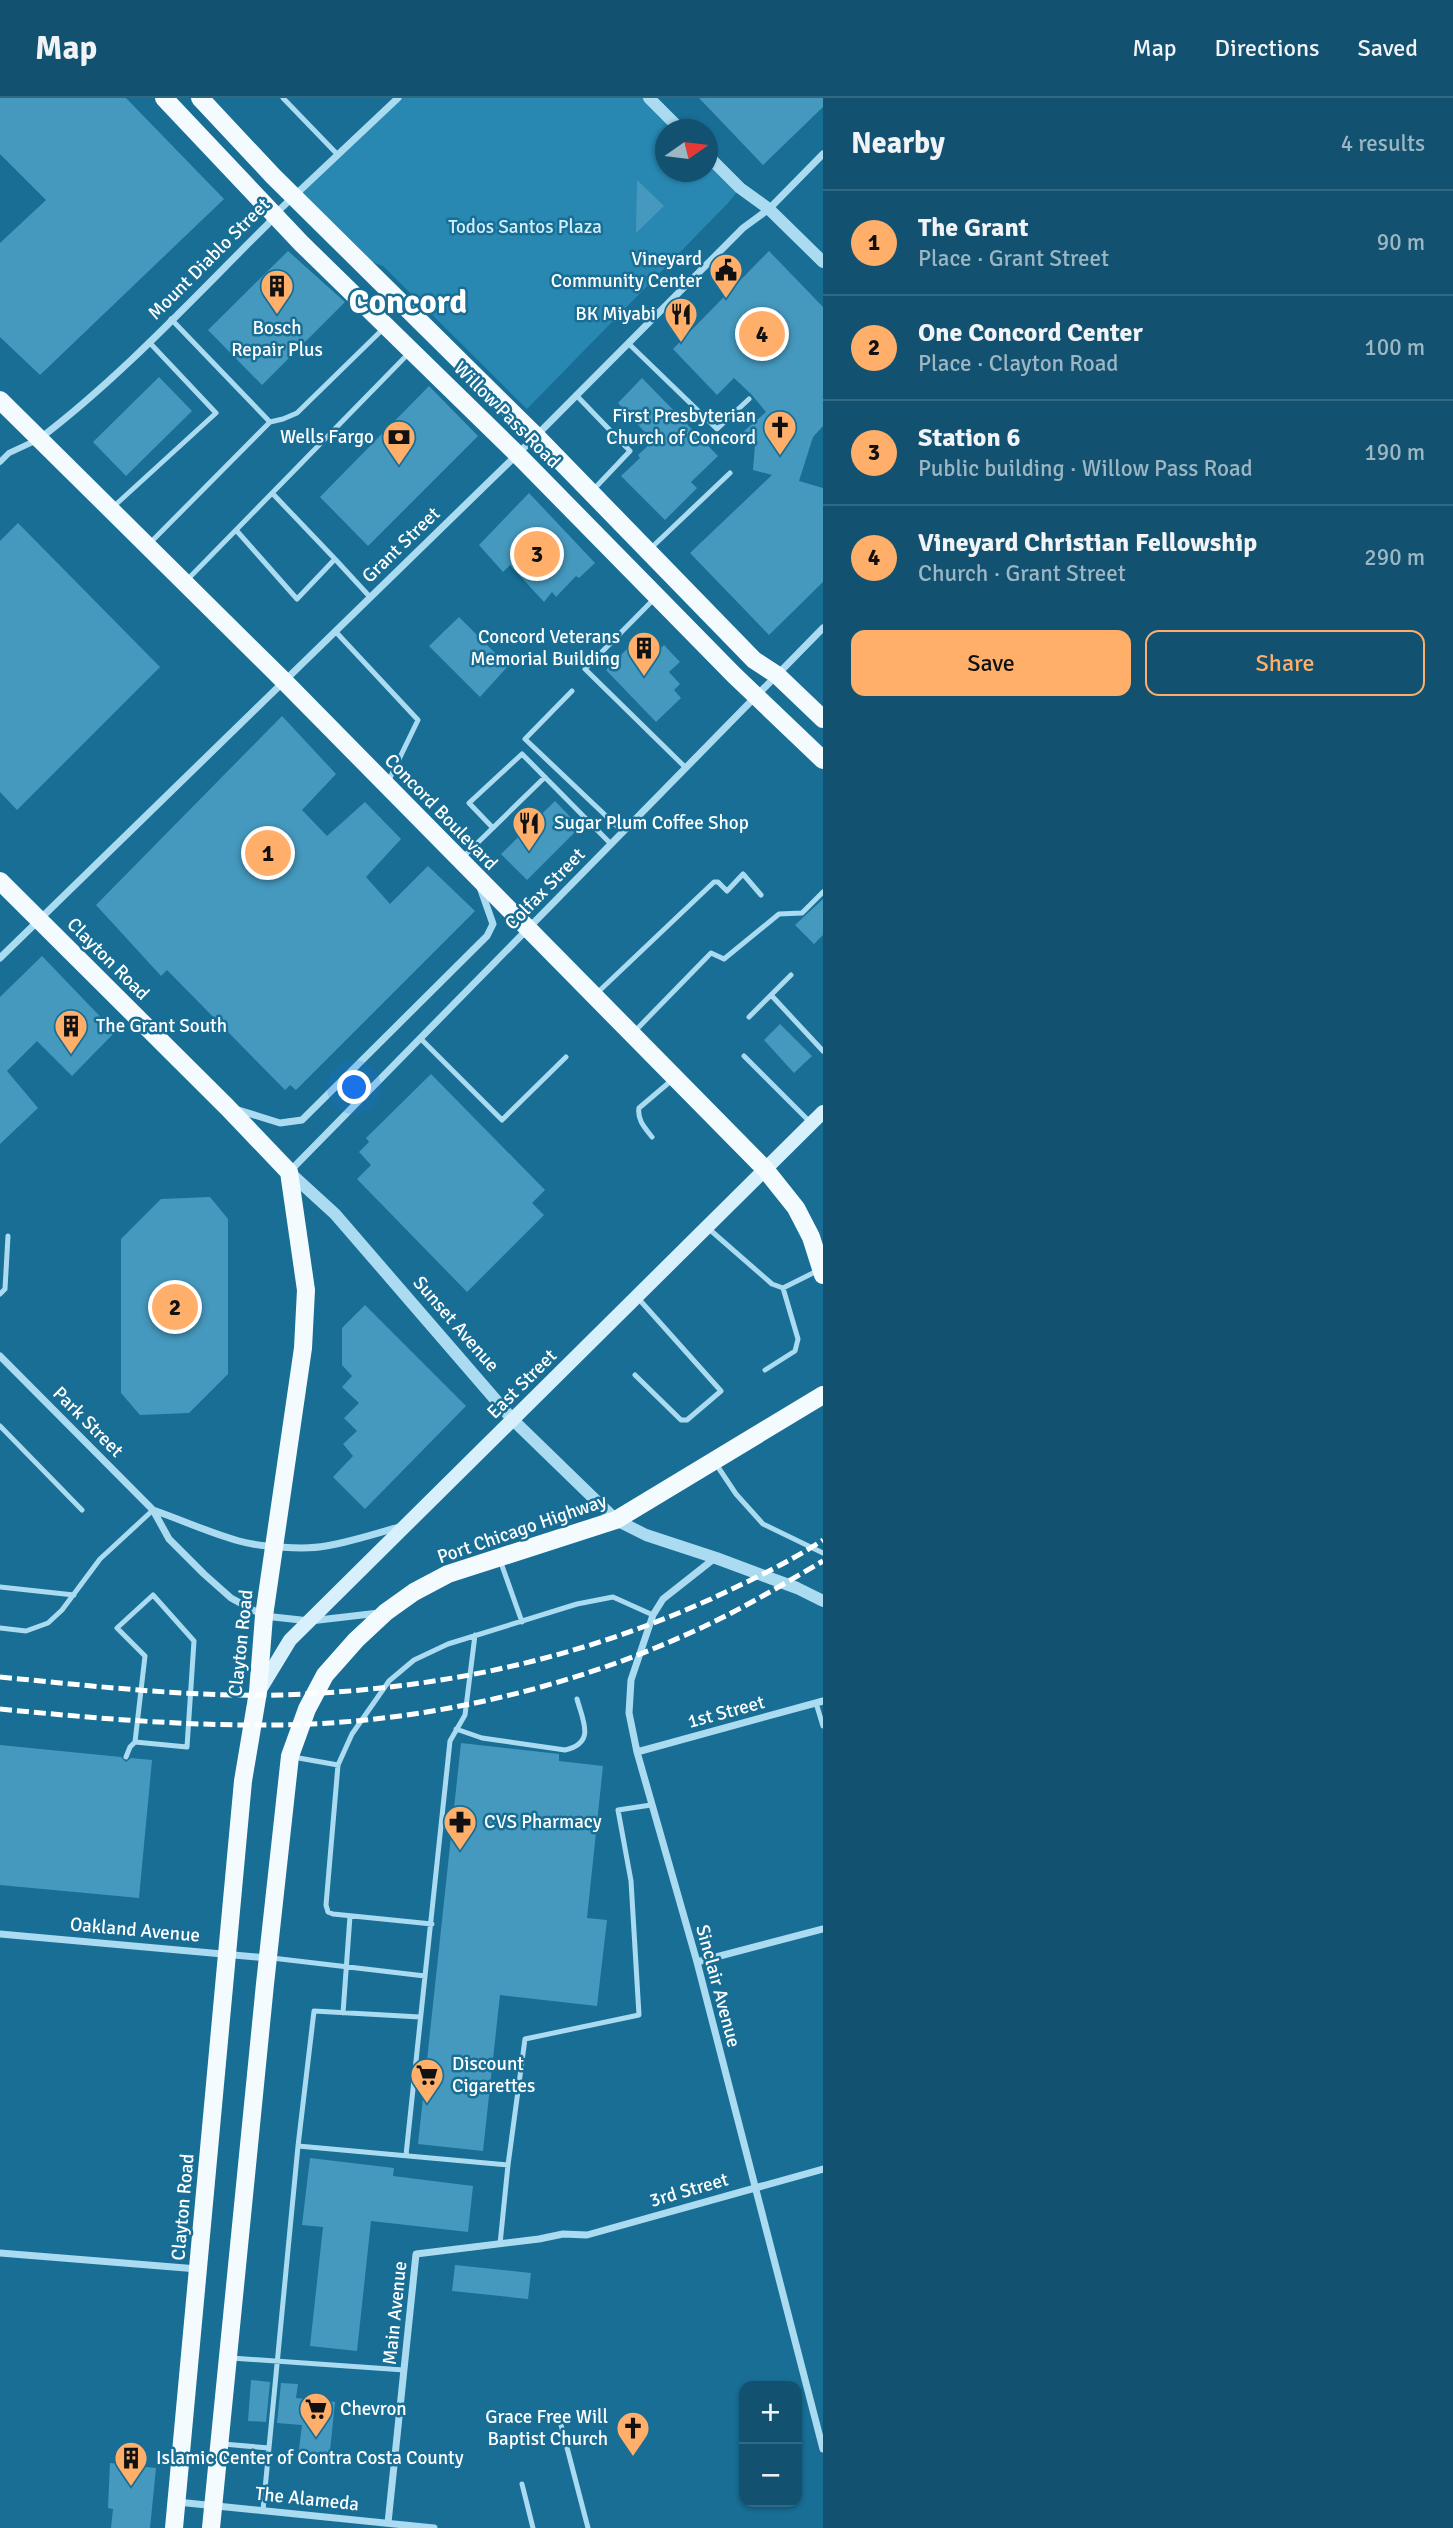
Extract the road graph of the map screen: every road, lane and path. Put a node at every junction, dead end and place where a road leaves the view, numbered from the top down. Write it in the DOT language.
graph roads {
  1 [pos="164,98"];
  2 [pos="200,98"];
  3 [pos="283,98"];
  4 [pos="398,98"];
  5 [pos="649,98"];
  6 [pos="670,119"];
  7 [pos="823,154"];
  8 [pos="338,155"];
  9 [pos="718,166"];
  10 [pos="294,196"];
  11 [pos="769,209"];
  12 [pos="275,214"];
  13 [pos="823,262"];
  14 [pos="172,319"];
  15 [pos="386,327"];
  16 [pos="149,342"];
  17 [pos="628,343"];
  18 [pos="411,351"];
  19 [pos="576,395"];
  20 [pos="749,399"];
  21 [pos="0,400"];
  22 [pos="270,422"];
  23 [pos="536,436"];
  24 [pos="39,439"];
  25 [pos="517,454"];
  26 [pos="0,462"];
  27 [pos="730,473"];
  28 [pos="591,492"];
  29 [pos="273,494"];
  30 [pos="110,510"];
  31 [pos="236,530"];
  32 [pos="148,545"];
  33 [pos="648,552"];
  34 [pos="335,559"];
  35 [pos="184,582"];
  36 [pos="656,596"];
  37 [pos="370,597"];
  38 [pos="823,628"];
  39 [pos="335,631"];
  40 [pos="777,675"];
  41 [pos="283,680"];
  42 [pos="572,691"];
  43 [pos="756,695"];
  44 [pos="823,719"];
  45 [pos="823,760"];
  46 [pos="686,768"];
  47 [pos="545,777"];
  48 [pos="386,786"];
  49 [pos="493,828"];
  50 [pos="623,832"];
  51 [pos="611,844"];
  52 [pos="459,861"];
  53 [pos="478,880"];
  54 [pos="0,881"];
  55 [pos="823,892"];
  56 [pos="761,895"];
  57 [pos="39,920"];
  58 [pos="527,929"];
  59 [pos="0,958"];
  60 [pos="791,975"];
  61 [pos="771,995"];
  62 [pos="594,996"];
  63 [pos="749,1017"];
  64 [pos="632,1034"];
  65 [pos="420,1038"];
  66 [pos="823,1051"];
  67 [pos="744,1056"];
  68 [pos="566,1057"];
  69 [pos="675,1077"];
  70 [pos="228,1107"];
  71 [pos="823,1112"];
  72 [pos="811,1124"];
  73 [pos="652,1137"];
  74 [pos="765,1169"];
  75 [pos="289,1172"];
  76 [pos="706,1227"];
  77 [pos="8,1236"];
  78 [pos="822,1272"];
  79 [pos="783,1288"];
  80 [pos="0,1294"];
  81 [pos="636,1297"];
  82 [pos="1,1359"];
  83 [pos="765,1370"];
  84 [pos="635,1375"];
  85 [pos="823,1395"];
  86 [pos="513,1420"];
  87 [pos="0,1426"];
  88 [pos="715,1461"];
  89 [pos="82,1510"];
  90 [pos="153,1510"];
  91 [pos="616,1520"];
  92 [pos="407,1525"];
  93 [pos="275,1546"];
  94 [pos="823,1553"];
  95 [pos="499,1558"];
  96 [pos="716,1558"];
  97 [pos="0,1587"];
  98 [pos="74,1595"];
  99 [pos="823,1601"];
  100 [pos="386,1612"];
  101 [pos="653,1615"];
  102 [pos="264,1616"];
  103 [pos="310,1621"];
  104 [pos="522,1622"];
  105 [pos="0,1628"];
  106 [pos="475,1635"];
  107 [pos="258,1692"];
  108 [pos="577,1699"];
  109 [pos="820,1702"];
  110 [pos="823,1726"];
  111 [pos="456,1729"];
  112 [pos="135,1742"];
  113 [pos="637,1752"];
  114 [pos="290,1756"];
  115 [pos="126,1757"];
  116 [pos="338,1765"];
  117 [pos="651,1805"];
  118 [pos="350,1916"];
  119 [pos="432,1924"];
  120 [pos="823,1929"];
  121 [pos="0,1934"];
  122 [pos="226,1954"];
  123 [pos="268,1958"];
  124 [pos="697,1962"];
  125 [pos="346,1968"];
  126 [pos="425,1976"];
  127 [pos="343,2013"];
  128 [pos="421,2017"];
  129 [pos="298,2146"];
  130 [pos="406,2155"];
  131 [pos="508,2165"];
  132 [pos="823,2169"];
  133 [pos="756,2187"];
  134 [pos="563,2234"];
  135 [pos="500,2244"];
  136 [pos="0,2253"];
  137 [pos="199,2269"];
  138 [pos="228,2357"];
  139 [pos="276,2361"];
  140 [pos="404,2370"];
  141 [pos="559,2417"];
  142 [pos="219,2444"];
  143 [pos="268,2448"];
  144 [pos="823,2449"];
  145 [pos="522,2484"];
  146 [pos="177,2502"];
  147 [pos="213,2505"];
  148 [pos="263,2510"];
  149 [pos="388,2523"];
  150 [pos="174,2528"];
  151 [pos="211,2528"];
  152 [pos="434,2528"];
  153 [pos="533,2528"];
  154 [pos="588,2528"];
  1 -- 12 [label="main road, Willow Pass Road"];
  2 -- 10 [label="main road, Willow Pass Road"];
  3 -- 8 [label="lane"];
  4 -- 8 [label="street, Mount Diablo Street"];
  5 -- 6 [label="street"];
  7 -- 11 [label="street, Grant Street"];
  8 -- 10 [label="street, Mount Diablo Street"];
  9 -- 11 [label="street"];
  10 -- 12 [label="street, Mount Diablo Street"];
  10 -- 23 [label="main road, Willow Pass Road"];
  11 -- 13 [label="street"];
  11 -- 17 [label="street, Grant Street"];
  12 -- 14 [label="street, Mount Diablo Street"];
  12 -- 15 [label="main road, Willow Pass Road"];
  14 -- 16 [label="street, Mount Diablo Street"];
  14 -- 22 [label="lane"];
  15 -- 18 [label="main road, Willow Pass Road"];
  15 -- 22 [label="lane"];
  16 -- 24 [label="street, Mount Diablo Street"];
  16 -- 30 [label="lane"];
  17 -- 19 [label="street, Grant Street"];
  17 -- 20 [label="lane"];
  18 -- 25 [label="main road, Willow Pass Road"];
  18 -- 29 [label="lane"];
  19 -- 23 [label="street, Grant Street"];
  19 -- 28 [label="lane"];
  21 -- 24 [label="main road, Concord Boulevard"];
  22 -- 32 [label="lane"];
  23 -- 25 [label="street, Grant Street"];
  23 -- 28 [label="main road, Willow Pass Road"];
  24 -- 26 [label="street"];
  24 -- 30 [label="main road, Concord Boulevard"];
  25 -- 36 [label="main road, Willow Pass Road"];
  25 -- 37 [label="street, Grant Street"];
  27 -- 33 [label="lane"];
  28 -- 33 [label="main road, Willow Pass Road"];
  29 -- 31 [label="lane"];
  29 -- 34 [label="lane"];
  30 -- 32 [label="main road, Concord Boulevard"];
  31 -- 34 [label="lane"];
  31 -- 35 [label="lane"];
  32 -- 35 [label="main road, Concord Boulevard"];
  33 -- 40 [label="main road, Willow Pass Road"];
  34 -- 37 [label="lane"];
  35 -- 41 [label="main road, Concord Boulevard"];
  36 -- 43 [label="main road, Willow Pass Road"];
  36 -- 46 [label="lane"];
  37 -- 39 [label="street, Grant Street"];
  38 -- 40 [label="street, Colfax Street"];
  39 -- 41 [label="street, Grant Street"];
  39 -- 48 [label="lane"];
  40 -- 43 [label="street, Colfax Street"];
  40 -- 44 [label="main road, Willow Pass Road"];
  41 -- 48 [label="main road, Concord Boulevard"];
  41 -- 57 [label="street, Grant Street"];
  42 -- 50 [label="lane"];
  43 -- 45 [label="main road, Willow Pass Road"];
  43 -- 46 [label="street, Colfax Street"];
  46 -- 50 [label="street, Colfax Street"];
  47 -- 49 [label="lane"];
  47 -- 49 [label="lane"];
  47 -- 51 [label="lane"];
  48 -- 52 [label="main road, Concord Boulevard"];
  49 -- 52 [label="lane"];
  50 -- 51 [label="street, Colfax Street"];
  51 -- 58 [label="street, Colfax Street"];
  52 -- 53 [label="main road, Concord Boulevard"];
  53 -- 58 [label="main road, Concord Boulevard"];
  53 -- 70 [label="street, Colfax Street"];
  54 -- 57 [label="main road, Clayton Road"];
  55 -- 64 [label="lane"];
  56 -- 62 [label="lane"];
  57 -- 59 [label="street, Grant Street"];
  57 -- 70 [label="main road, Clayton Road"];
  58 -- 62 [label="main road, Concord Boulevard"];
  58 -- 65 [label="street, Colfax Street"];
  60 -- 61 [label="lane"];
  61 -- 63 [label="lane"];
  61 -- 66 [label="lane"];
  62 -- 64 [label="main road, Concord Boulevard"];
  64 -- 69 [label="main road, Concord Boulevard"];
  65 -- 68 [label="lane"];
  65 -- 75 [label="street, Colfax Street"];
  67 -- 72 [label="lane"];
  69 -- 73 [label="lane"];
  69 -- 74 [label="main road, Concord Boulevard"];
  70 -- 75 [label="main road, Clayton Road"];
  71 -- 72 [label="main road, East Street"];
  72 -- 74 [label="main road, East Street"];
  74 -- 76 [label="main road, East Street"];
  74 -- 78 [label="main road, Concord Boulevard"];
  75 -- 86 [label="street, Sunset Avenue"];
  75 -- 93 [label="main road, Clayton Road"];
  76 -- 79 [label="lane"];
  76 -- 81 [label="main road, East Street"];
  77 -- 80 [label="lane"];
  78 -- 79 [label="lane"];
  79 -- 83 [label="lane"];
  81 -- 84 [label="lane"];
  81 -- 86 [label="main road, East Street"];
  82 -- 90 [label="street, Park Street"];
  85 -- 88 [label="main road, Port Chicago Highway"];
  86 -- 91 [label="street, Sunset Avenue"];
  86 -- 92 [label="main road, East Street"];
  87 -- 89 [label="lane"];
  88 -- 91 [label="main road, Port Chicago Highway"];
  88 -- 94 [label="lane"];
  90 -- 93 [label="street, Park Street"];
  90 -- 98 [label="lane"];
  90 -- 102 [label="street, Park Street"];
  91 -- 95 [label="main road, Port Chicago Highway"];
  91 -- 96 [label="street, Sunset Avenue"];
  92 -- 93 [label="street, Park Street"];
  92 -- 103 [label="main road, East Street"];
  93 -- 102 [label="main road, Clayton Road"];
  95 -- 100 [label="main road, Port Chicago Highway"];
  95 -- 104 [label="lane"];
  96 -- 99 [label="street, Sunset Avenue"];
  96 -- 101 [label="street, Sinclair Avenue"];
  97 -- 98 [label="lane"];
  98 -- 105 [label="lane"];
  100 -- 103 [label="street, Park Street"];
  100 -- 114 [label="main road, Port Chicago Highway"];
  101 -- 104 [label="lane"];
  101 -- 113 [label="street, Sinclair Avenue"];
  102 -- 103 [label="street, Park Street"];
  102 -- 107 [label="main road, Clayton Road"];
  103 -- 107 [label="main road, East Street"];
  104 -- 106 [label="lane"];
  106 -- 111 [label="lane"];
  106 -- 116 [label="lane"];
  107 -- 122 [label="main road, Clayton Road"];
  108 -- 111 [label="lane"];
  109 -- 110 [label="lane"];
  109 -- 113 [label="street, 1st Street"];
  111 -- 119 [label="lane"];
  112 -- 112 [label="lane"];
  112 -- 115 [label="lane"];
  113 -- 117 [label="street, Sinclair Avenue"];
  114 -- 116 [label="lane"];
  114 -- 123 [label="main road"];
  116 -- 118 [label="lane"];
  117 -- 124 [label="street, Sinclair Avenue"];
  117 -- 131 [label="lane"];
  118 -- 119 [label="lane"];
  118 -- 125 [label="lane"];
  119 -- 126 [label="lane"];
  120 -- 124 [label="street"];
  121 -- 122 [label="street, Oakland Avenue"];
  122 -- 123 [label="street, Oakland Avenue"];
  122 -- 137 [label="main road, Clayton Road"];
  123 -- 125 [label="lane"];
  123 -- 138 [label="main road"];
  124 -- 133 [label="street, Sinclair Avenue"];
  125 -- 126 [label="lane"];
  125 -- 127 [label="lane"];
  126 -- 128 [label="lane"];
  127 -- 128 [label="lane"];
  127 -- 129 [label="lane"];
  128 -- 130 [label="lane"];
  129 -- 130 [label="lane"];
  129 -- 139 [label="lane"];
  130 -- 131 [label="lane"];
  131 -- 135 [label="lane"];
  132 -- 133 [label="street, 3rd Street"];
  133 -- 134 [label="street, 3rd Street"];
  133 -- 144 [label="street, Sinclair Avenue"];
  134 -- 135 [label="street, Main Avenue"];
  135 -- 140 [label="street, Main Avenue"];
  136 -- 137 [label="street"];
  137 -- 146 [label="main road, Clayton Road"];
  138 -- 139 [label="lane"];
  138 -- 142 [label="main road"];
  139 -- 140 [label="lane"];
  139 -- 143 [label="lane"];
  140 -- 149 [label="street, Main Avenue"];
  141 -- 154 [label="lane"];
  142 -- 143 [label="lane"];
  142 -- 147 [label="main road"];
  143 -- 148 [label="lane"];
  145 -- 153 [label="lane"];
  146 -- 147 [label="street, The Alameda"];
  146 -- 150 [label="main road, Clayton Road"];
  147 -- 148 [label="street, The Alameda"];
  147 -- 151 [label="main road"];
  148 -- 149 [label="street, The Alameda"];
  149 -- 152 [label="street, The Alameda"];
}
